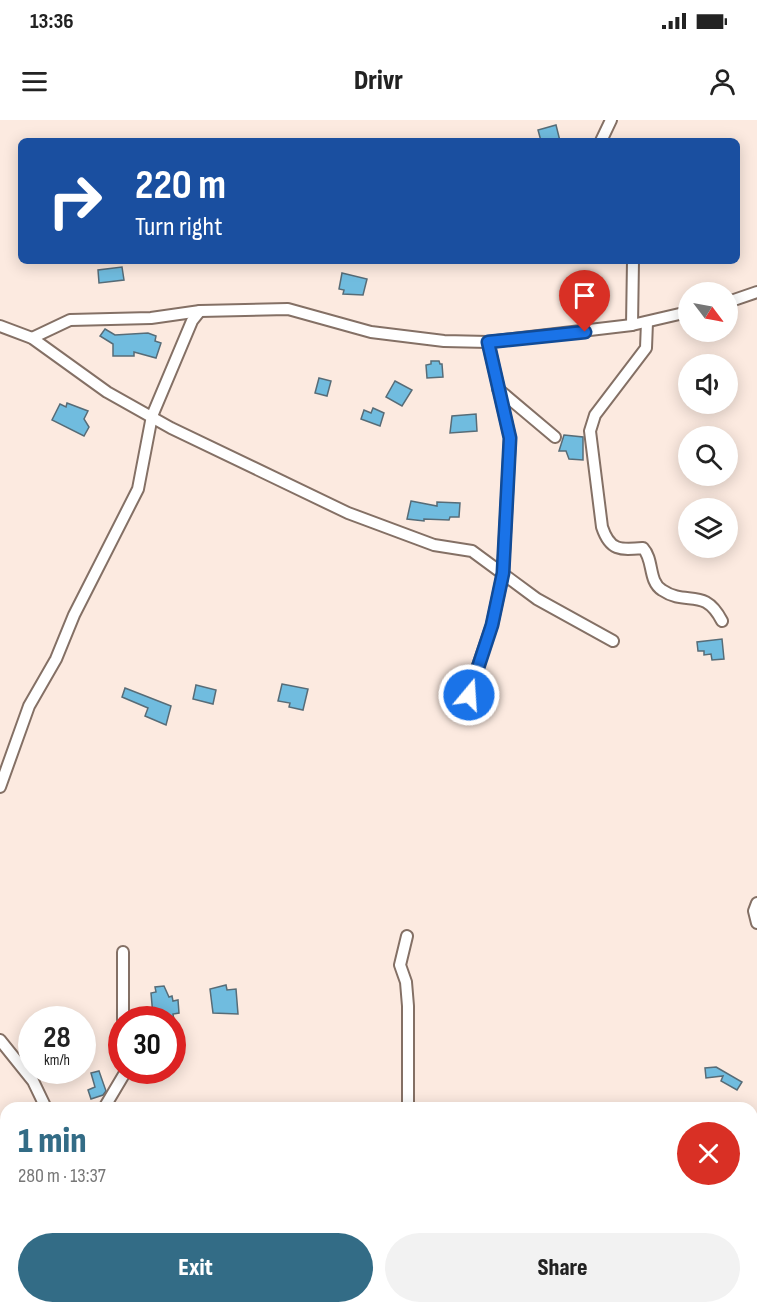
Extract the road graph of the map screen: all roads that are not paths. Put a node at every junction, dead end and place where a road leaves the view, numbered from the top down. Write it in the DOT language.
graph roads {
  1 [pos="611,120"];
  2 [pos="602,138"];
  3 [pos="633,264"];
  4 [pos="757,292"];
  5 [pos="738,299"];
  6 [pos="200,311"];
  7 [pos="678,314"];
  8 [pos="647,322"];
  9 [pos="632,325"];
  10 [pos="0,326"];
  11 [pos="32,338"];
  12 [pos="488,342"];
  13 [pos="497,389"];
  14 [pos="152,416"];
  15 [pos="555,437"];
  16 [pos="503,573"];
  17 [pos="722,621"];
  18 [pos="613,641"];
  19 [pos="465,706"];
  20 [pos="1,787"];
  21 [pos="757,903"];
  22 [pos="757,923"];
  23 [pos="407,936"];
  24 [pos="123,952"];
  25 [pos="123,1006"];
  26 [pos="0,1040"];
  27 [pos="118,1084"];
  28 [pos="43,1102"];
  29 [pos="108,1102"];
  30 [pos="408,1102"];
  1 -- 2 [label="street"];
  3 -- 9 [label="street"];
  4 -- 5 [label="street"];
  6 -- 11 [label="street"];
  6 -- 12 [label="street"];
  6 -- 14 [label="street"];
  7 -- 8 [label="street"];
  8 -- 9 [label="street"];
  8 -- 17 [label="street"];
  9 -- 12 [label="street"];
  10 -- 11 [label="street"];
  11 -- 14 [label="street"];
  12 -- 13 [label="street"];
  13 -- 15 [label="street"];
  13 -- 16 [label="street"];
  14 -- 16 [label="street"];
  14 -- 20 [label="street"];
  16 -- 18 [label="street"];
  16 -- 19 [label="street"];
  21 -- 22 [label="street"];
  23 -- 30 [label="street"];
  24 -- 25 [label="street"];
  26 -- 28 [label="street"];
  27 -- 29 [label="street"];
}
